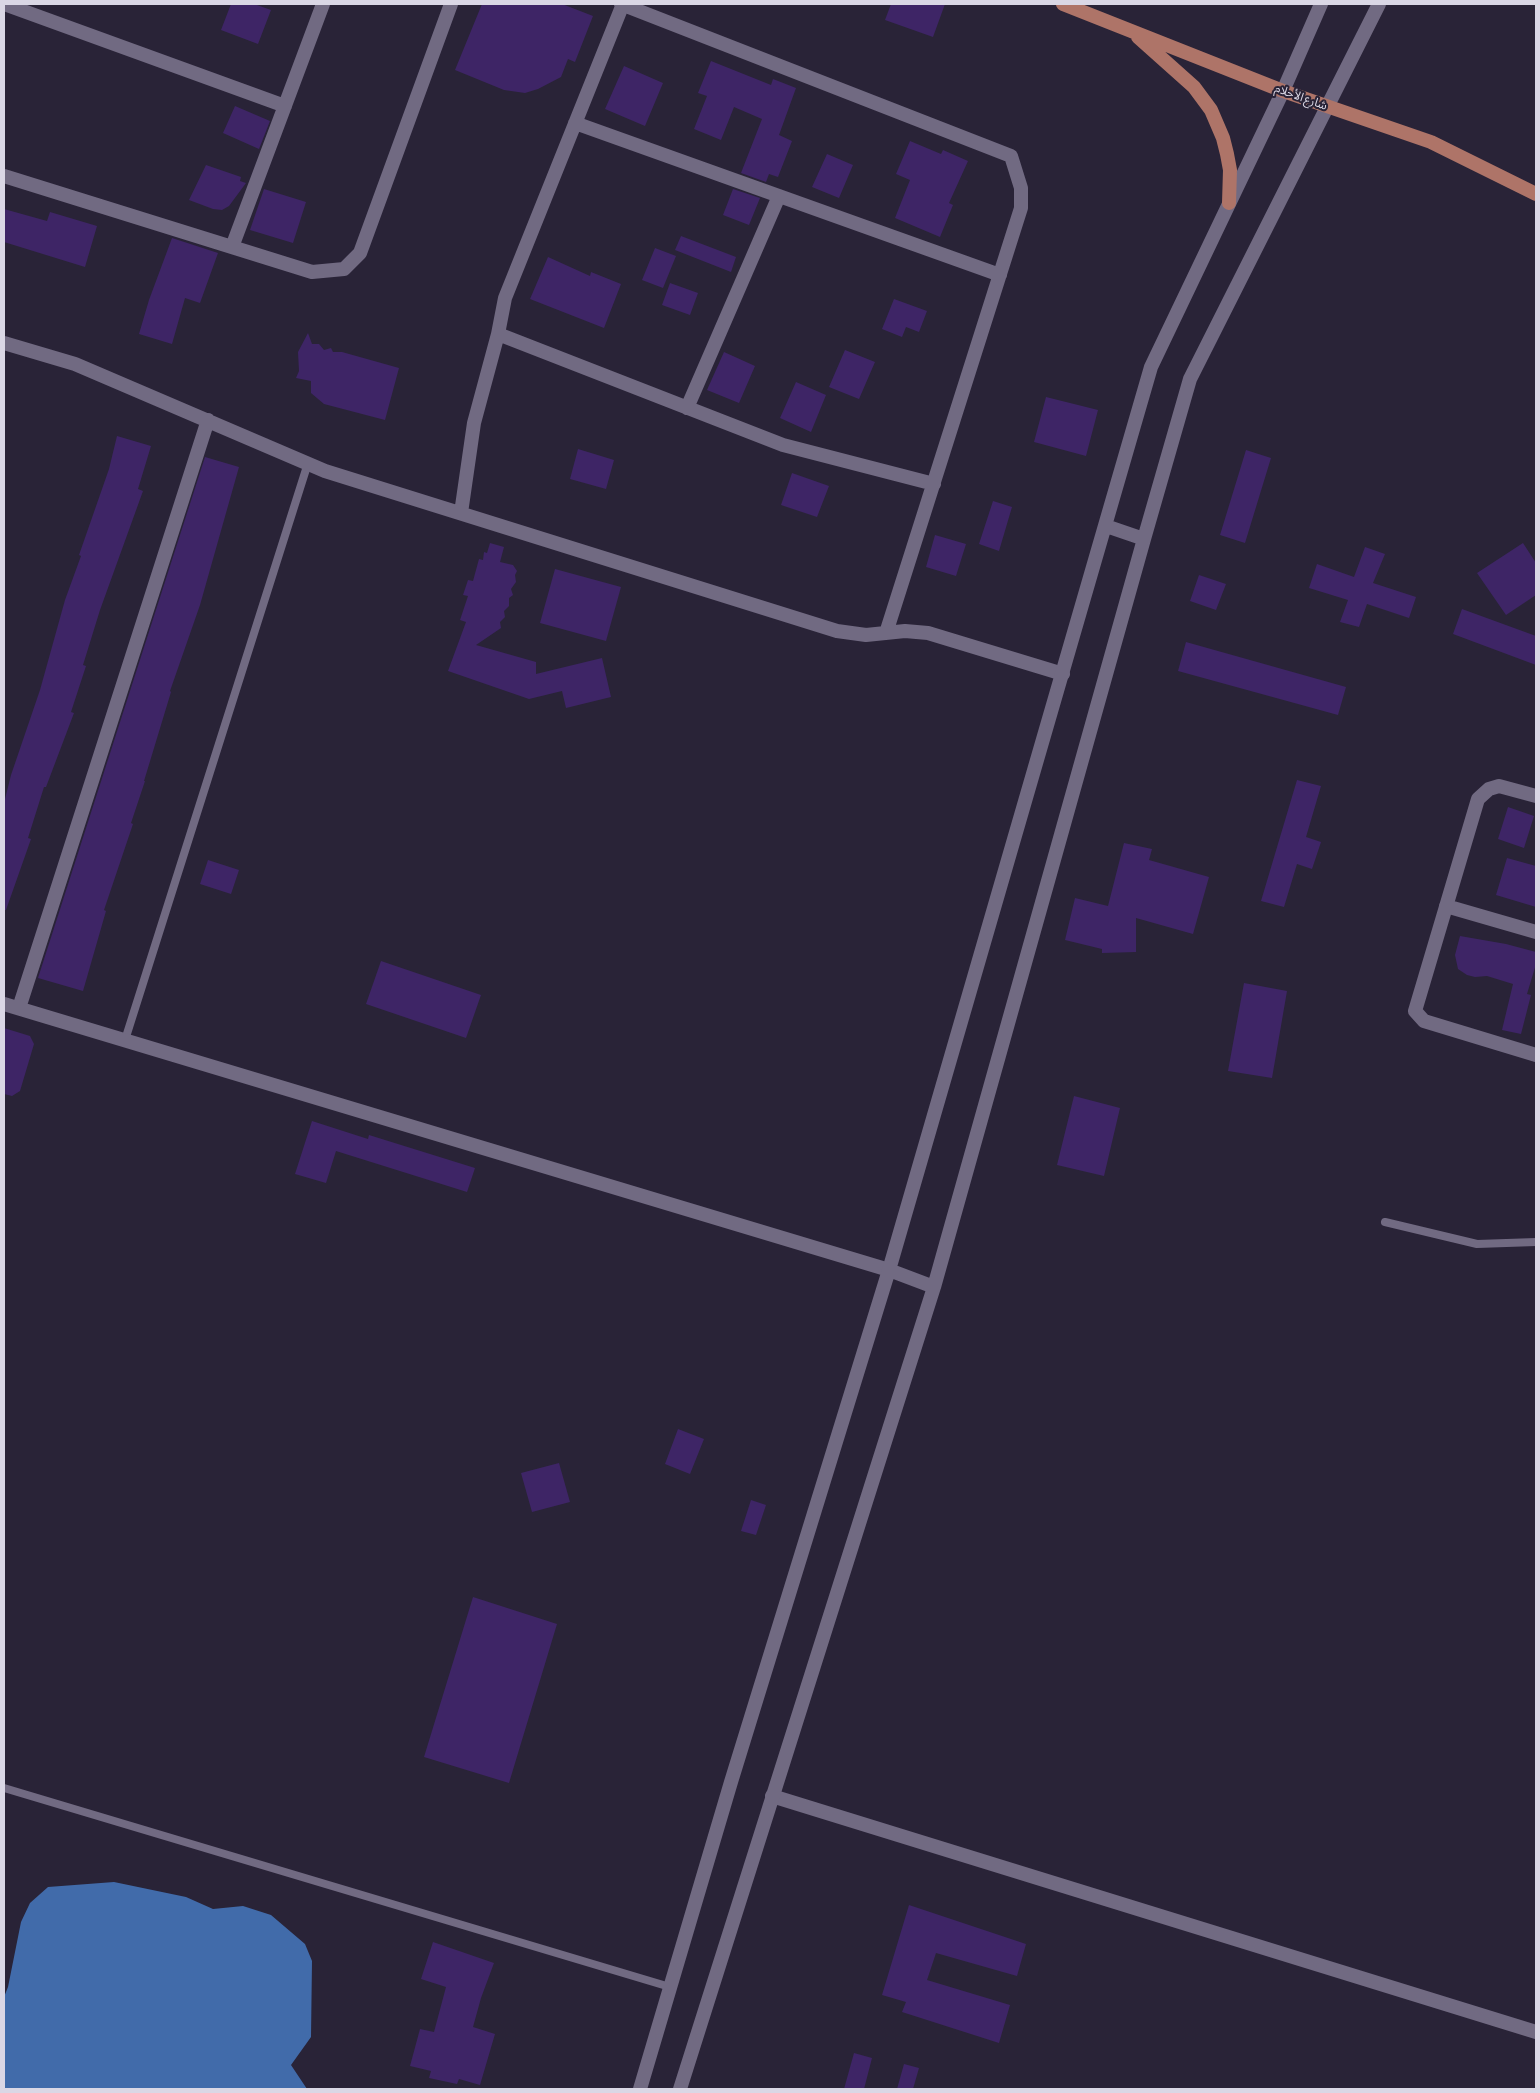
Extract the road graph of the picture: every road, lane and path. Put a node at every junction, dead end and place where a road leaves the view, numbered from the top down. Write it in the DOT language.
graph roads {
  1 [pos="4,4"];
  2 [pos="451,4"];
  3 [pos="622,4"];
  4 [pos="1064,4"];
  5 [pos="1321,4"];
  6 [pos="1379,4"];
  7 [pos="320,5"];
  8 [pos="1130,30"];
  9 [pos="1283,91"];
  10 [pos="285,106"];
  11 [pos="1326,106"];
  12 [pos="575,123"];
  13 [pos="4,176"];
  14 [pos="1536,194"];
  15 [pos="779,196"];
  16 [pos="1229,204"];
  17 [pos="232,247"];
  18 [pos="1000,275"];
  19 [pos="498,334"];
  20 [pos="4,344"];
  21 [pos="687,408"];
  22 [pos="208,420"];
  23 [pos="308,463"];
  24 [pos="934,484"];
  25 [pos="461,513"];
  26 [pos="1106,526"];
  27 [pos="1144,538"];
  28 [pos="886,633"];
  29 [pos="1063,674"];
  30 [pos="1536,796"];
  31 [pos="1446,906"];
  32 [pos="1536,932"];
  33 [pos="4,1004"];
  34 [pos="19,1008"];
  35 [pos="125,1040"];
  36 [pos="1536,1055"];
  37 [pos="1385,1222"];
  38 [pos="1536,1242"];
  39 [pos="889,1270"];
  40 [pos="934,1287"];
  41 [pos="4,1788"];
  42 [pos="772,1796"];
  43 [pos="670,1987"];
  44 [pos="1536,2032"];
  45 [pos="640,2089"];
  46 [pos="680,2089"];
  1 -- 10 [label="street"];
  2 -- 17 [label="street"];
  3 -- 12 [label="street"];
  3 -- 18 [label="street"];
  4 -- 8 [label="main road, شارع الأحلام"];
  5 -- 9 [label="street"];
  6 -- 11 [label="street"];
  7 -- 10 [label="street"];
  8 -- 9 [label="main road, شارع الأحلام"];
  8 -- 16 [label="main road"];
  9 -- 11 [label="main road, شارع الأحلام"];
  9 -- 16 [label="street"];
  10 -- 17 [label="street"];
  11 -- 14 [label="main road, شارع الأحلام"];
  11 -- 27 [label="street"];
  12 -- 15 [label="street"];
  12 -- 19 [label="street"];
  13 -- 17 [label="street"];
  15 -- 18 [label="street"];
  15 -- 21 [label="street"];
  16 -- 26 [label="street"];
  18 -- 24 [label="street"];
  19 -- 21 [label="street"];
  19 -- 25 [label="street"];
  20 -- 22 [label="street"];
  21 -- 24 [label="street"];
  22 -- 23 [label="street"];
  22 -- 34 [label="street"];
  23 -- 25 [label="street"];
  23 -- 35 [label="lane"];
  24 -- 28 [label="street"];
  25 -- 28 [label="street"];
  26 -- 27 [label="street"];
  26 -- 29 [label="street"];
  27 -- 40 [label="street"];
  28 -- 29 [label="street"];
  29 -- 39 [label="street"];
  30 -- 31 [label="street"];
  31 -- 32 [label="street"];
  31 -- 36 [label="street"];
  33 -- 34 [label="street"];
  34 -- 35 [label="street"];
  35 -- 39 [label="street"];
  37 -- 38 [label="lane"];
  39 -- 40 [label="street"];
  39 -- 43 [label="street"];
  40 -- 42 [label="street"];
  41 -- 43 [label="lane"];
  42 -- 44 [label="street"];
  42 -- 46 [label="street"];
  43 -- 45 [label="street"];
}
